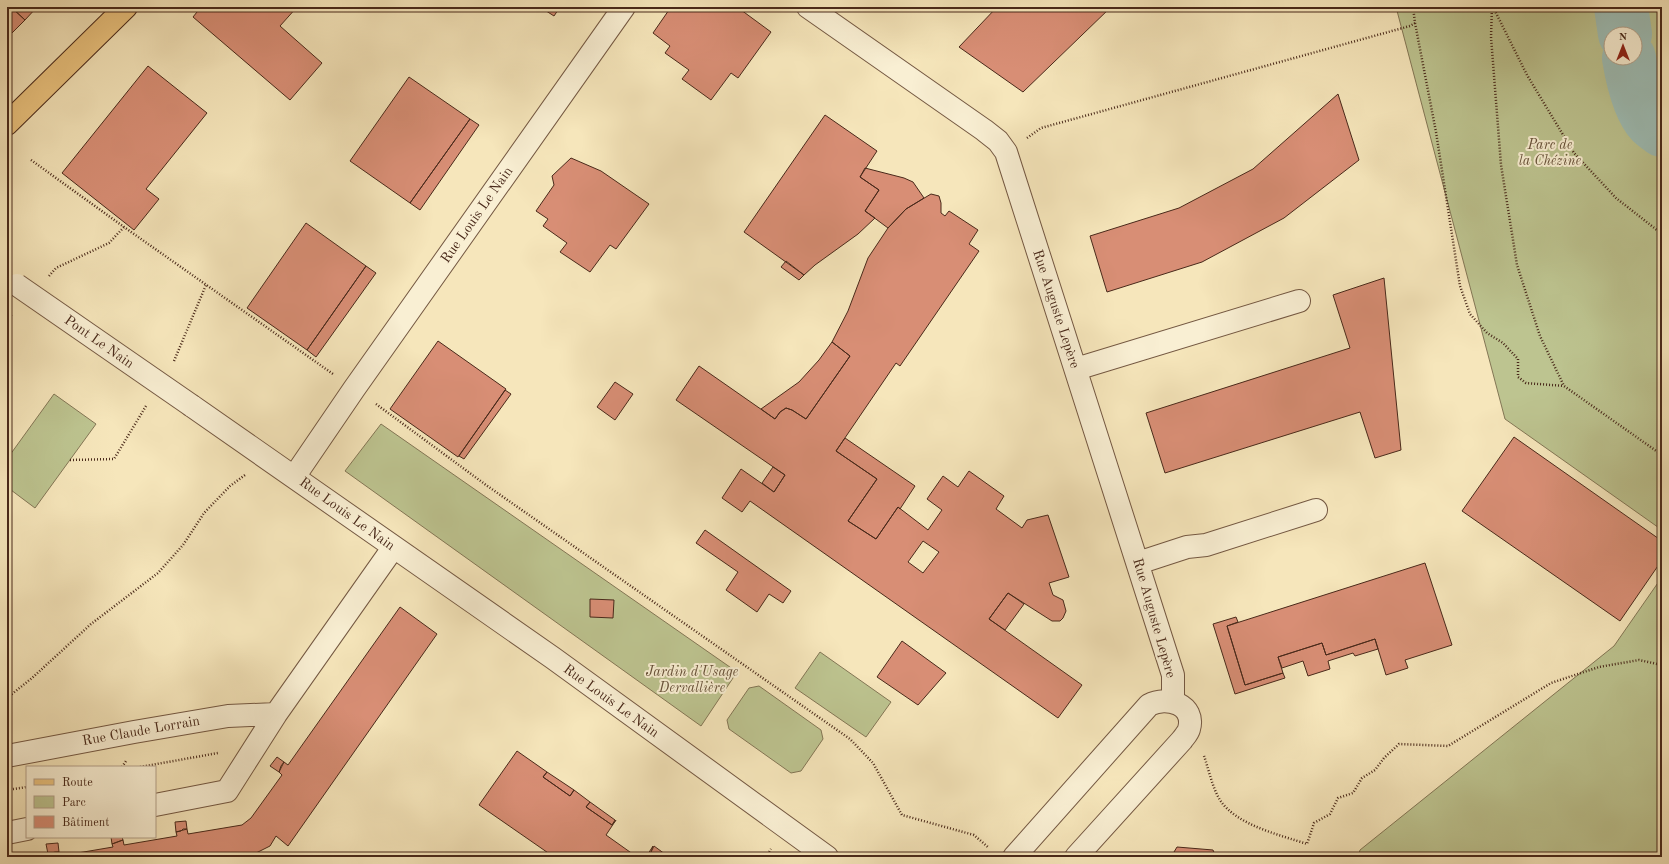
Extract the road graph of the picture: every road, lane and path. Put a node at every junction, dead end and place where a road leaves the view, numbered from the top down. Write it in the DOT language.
graph roads {
  1 [pos="126,7"];
  2 [pos="624,7"];
  3 [pos="808,7"];
  4 [pos="1413,7"];
  5 [pos="1492,7"];
  6 [pos="1415,23"];
  7 [pos="7,124"];
  8 [pos="1055,124"];
  9 [pos="31,160"];
  10 [pos="124,227"];
  11 [pos="1662,234"];
  12 [pos="45,279"];
  13 [pos="12,281"];
  14 [pos="1299,301"];
  15 [pos="12,314"];
  16 [pos="7,320"];
  17 [pos="1076,369"];
  18 [pos="1564,386"];
  19 [pos="354,389"];
  20 [pos="1662,455"];
  21 [pos="247,474"];
  22 [pos="294,477"];
  23 [pos="1316,510"];
  24 [pos="394,548"];
  25 [pos="1138,563"];
  26 [pos="1662,665"];
  27 [pos="7,698"];
  28 [pos="1173,702"];
  29 [pos="276,714"];
  30 [pos="1189,723"];
  31 [pos="218,753"];
  32 [pos="7,756"];
  33 [pos="146,766"];
  34 [pos="26,787"];
  35 [pos="7,790"];
  36 [pos="156,805"];
  37 [pos="26,829"];
  38 [pos="7,833"];
  39 [pos="990,848"];
  40 [pos="827,857"];
  41 [pos="1014,857"];
  42 [pos="1076,857"];
  1 -- 7 [label="main road"];
  2 -- 19 [label="street, Rue Louis Le Nain"];
  3 -- 17 [label="street, Rue Auguste Lepère"];
  4 -- 6 [label="path"];
  5 -- 11 [label="path"];
  5 -- 18 [label="path"];
  6 -- 8 [label="path"];
  6 -- 18 [label="path"];
  9 -- 10 [label="path"];
  10 -- 12 [label="path"];
  10 -- 19 [label="path"];
  13 -- 22 [label="street, Pont Le Nain, bridge"];
  14 -- 17 [label="street"];
  15 -- 16 [label="path"];
  17 -- 25 [label="street, Rue Auguste Lepère"];
  18 -- 20 [label="path"];
  19 -- 22 [label="street, Rue Louis Le Nain"];
  19 -- 39 [label="path"];
  21 -- 27 [label="path"];
  22 -- 24 [label="street, Rue Louis Le Nain"];
  23 -- 25 [label="street"];
  24 -- 29 [label="street"];
  24 -- 40 [label="street, Rue Louis Le Nain"];
  25 -- 28 [label="street, Rue Auguste Lepère"];
  26 -- 30 [label="path"];
  28 -- 30 [label="street"];
  28 -- 41 [label="street, Rue Auguste Lepère"];
  29 -- 32 [label="street, Rue Claude Lorrain"];
  29 -- 36 [label="street"];
  30 -- 42 [label="street"];
  31 -- 33 [label="path"];
  34 -- 35 [label="path"];
  37 -- 38 [label="street"];
}
